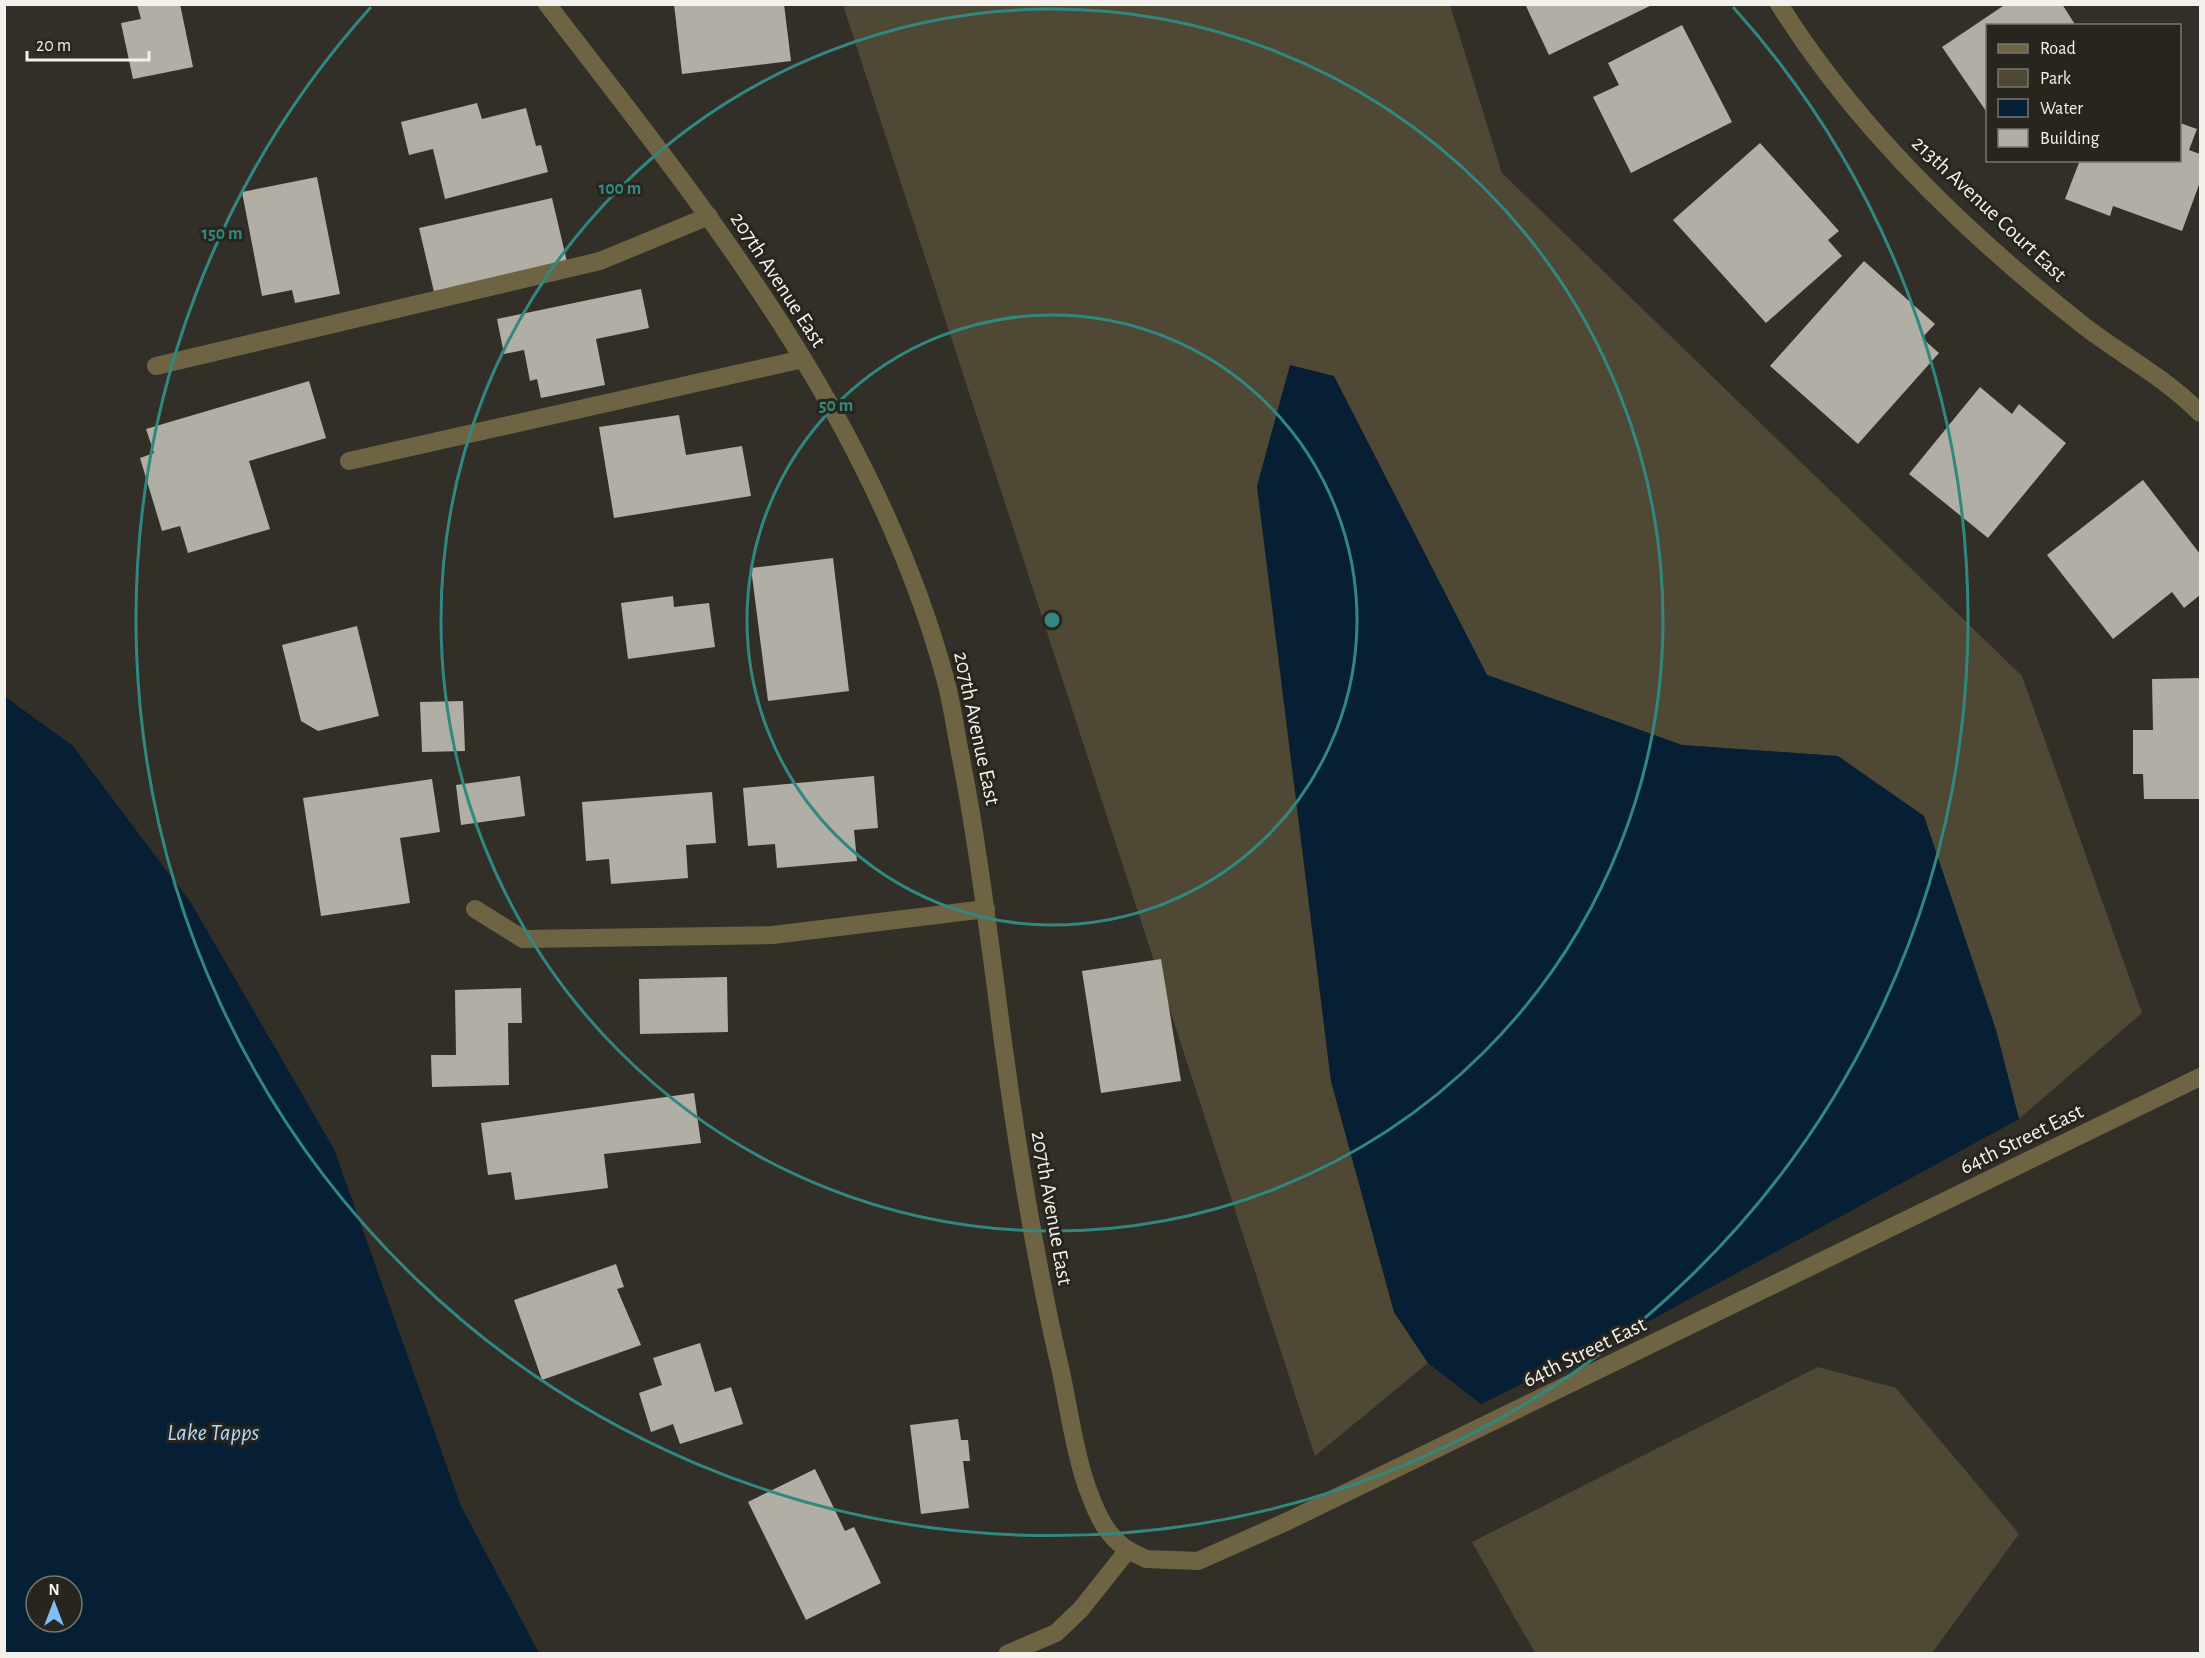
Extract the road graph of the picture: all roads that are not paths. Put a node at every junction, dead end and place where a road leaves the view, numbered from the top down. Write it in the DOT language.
graph roads {
  1 [pos="548,4"];
  2 [pos="1779,4"];
  3 [pos="710,216"];
  4 [pos="803,359"];
  5 [pos="156,366"];
  6 [pos="2200,413"];
  7 [pos="349,461"];
  8 [pos="475,909"];
  9 [pos="986,909"];
  10 [pos="2200,1077"];
  11 [pos="1128,1550"];
  12 [pos="1007,1653"];
  1 -- 3 [label="street, 207th Avenue East"];
  2 -- 6 [label="street, 213th Avenue Court East"];
  3 -- 4 [label="street, 207th Avenue East"];
  3 -- 5 [label="street"];
  4 -- 7 [label="street"];
  4 -- 9 [label="street, 207th Avenue East"];
  8 -- 9 [label="street"];
  9 -- 11 [label="street, 207th Avenue East"];
  10 -- 11 [label="street, 64th Street East"];
  11 -- 12 [label="street"];
}
